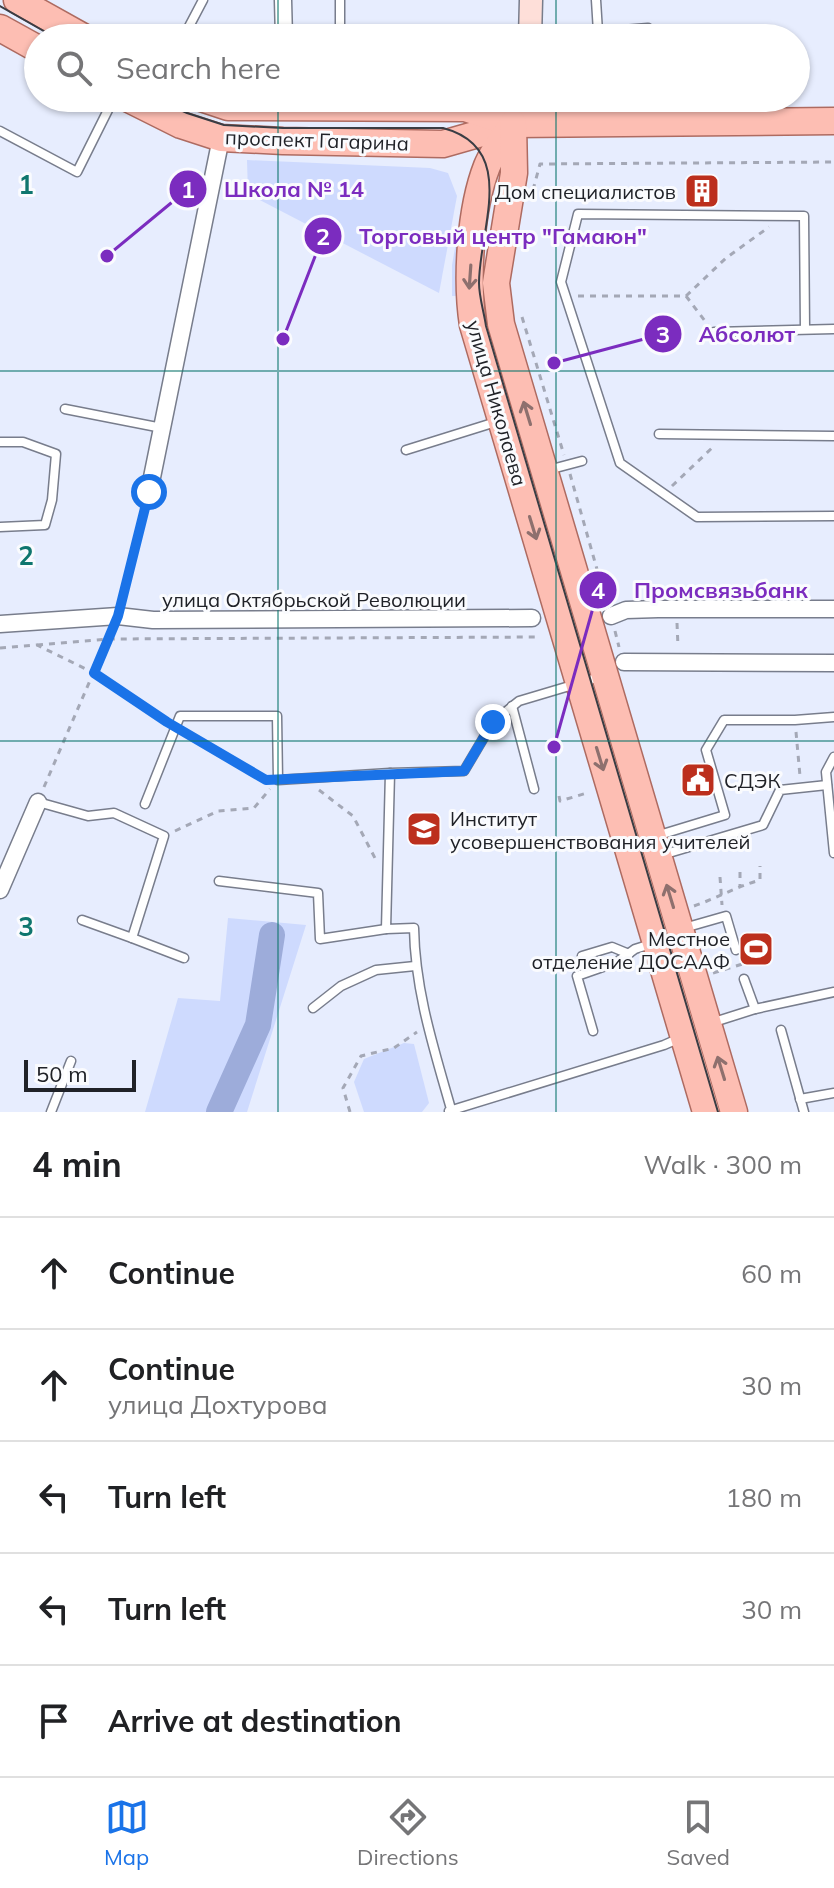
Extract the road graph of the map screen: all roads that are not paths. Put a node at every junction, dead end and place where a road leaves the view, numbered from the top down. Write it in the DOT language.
graph roads {
  1 [pos="17,0"];
  2 [pos="203,0"];
  3 [pos="283,0"];
  4 [pos="340,0"];
  5 [pos="531,0"];
  6 [pos="596,0"];
  7 [pos="60,24"];
  8 [pos="190,24"];
  9 [pos="284,24"];
  10 [pos="340,24"];
  11 [pos="530,24"];
  12 [pos="598,24"];
  13 [pos="0,28"];
  14 [pos="24,41"];
  15 [pos="107,112"];
  16 [pos="155,112"];
  17 [pos="477,112"];
  18 [pos="518,112"];
  19 [pos="834,121"];
  20 [pos="513,124"];
  21 [pos="0,131"];
  22 [pos="221,138"];
  23 [pos="443,144"];
  24 [pos="479,190"];
  25 [pos="805,329"];
  26 [pos="834,329"];
  27 [pos="714,332"];
  28 [pos="65,409"];
  29 [pos="500,421"];
  30 [pos="162,428"];
  31 [pos="659,434"];
  32 [pos="834,436"];
  33 [pos="0,442"];
  34 [pos="406,450"];
  35 [pos="582,461"];
  36 [pos="556,468"];
  37 [pos="149,492"];
  38 [pos="834,516"];
  39 [pos="0,527"];
  40 [pos="834,609"];
  41 [pos="611,616"];
  42 [pos="532,618"];
  43 [pos="0,624"];
  44 [pos="834,663"];
  45 [pos="614,669"];
  46 [pos="578,684"];
  47 [pos="512,706"];
  48 [pos="834,717"];
  49 [pos="834,757"];
  50 [pos="390,773"];
  51 [pos="827,785"];
  52 [pos="534,789"];
  53 [pos="38,802"];
  54 [pos="145,804"];
  55 [pos="655,847"];
  56 [pos="834,853"];
  57 [pos="219,881"];
  58 [pos="0,890"];
  59 [pos="82,920"];
  60 [pos="386,929"];
  61 [pos="680,930"];
  62 [pos="132,938"];
  63 [pos="655,942"];
  64 [pos="736,950"];
  65 [pos="629,954"];
  66 [pos="582,956"];
  67 [pos="184,958"];
  68 [pos="415,966"];
  69 [pos="744,979"];
  70 [pos="834,992"];
  71 [pos="313,1008"];
  72 [pos="755,1009"];
  73 [pos="708,1024"];
  74 [pos="781,1030"];
  75 [pos="593,1031"];
  76 [pos="684,1036"];
  77 [pos="71,1061"];
  78 [pos="834,1093"];
  79 [pos="800,1099"];
  80 [pos="450,1111"];
  81 [pos="51,1112"];
  82 [pos="706,1112"];
  83 [pos="734,1112"];
  84 [pos="802,1112"];
  1 -- 7 [label="main road"];
  2 -- 8 [label="lane"];
  3 -- 9 [label="street"];
  4 -- 10 [label="lane"];
  5 -- 11 [label="street"];
  6 -- 12 [label="lane"];
  13 -- 14 [label="main road"];
  15 -- 21 [label="lane"];
  16 -- 22 [label="main road, проспект Гагарина"];
  17 -- 20 [label="main road, проспект Гагарина"];
  18 -- 20 [label="street"];
  19 -- 20 [label="main road, проспект Гагарина"];
  20 -- 23 [label="main road, проспект Гагарина"];
  20 -- 24 [label="main road, улица Николаева"];
  36 -- 20 [label="main road, улица Николаева, one-way"];
  22 -- 23 [label="main road, проспект Гагарина"];
  22 -- 30 [label="street"];
  23 -- 24 [label="main road"];
  24 -- 29 [label="main road, улица Николаева, one-way"];
  25 -- 26 [label="lane"];
  25 -- 27 [label="lane"];
  25 -- 38 [label="lane"];
  28 -- 30 [label="lane"];
  29 -- 34 [label="lane"];
  29 -- 46 [label="main road, улица Николаева, one-way"];
  30 -- 37 [label="street"];
  31 -- 32 [label="lane"];
  33 -- 39 [label="lane"];
  35 -- 36 [label="lane"];
  36 -- 45 [label="main road, улица Николаева"];
  40 -- 41 [label="street"];
  42 -- 43 [label="street, улица Октябрьской Революции"];
  44 -- 45 [label="street"];
  45 -- 46 [label="lane"];
  45 -- 55 [label="main road, улица Николаева"];
  46 -- 47 [label="lane"];
  46 -- 63 [label="main road, улица Николаева, one-way"];
  47 -- 50 [label="lane"];
  47 -- 52 [label="lane"];
  48 -- 55 [label="lane"];
  49 -- 51 [label="lane"];
  50 -- 54 [label="lane"];
  50 -- 60 [label="lane"];
  51 -- 55 [label="lane"];
  51 -- 56 [label="lane"];
  53 -- 58 [label="street"];
  53 -- 62 [label="lane"];
  61 -- 55 [label="main road, улица Николаева, one-way"];
  57 -- 60 [label="lane"];
  59 -- 62 [label="lane"];
  60 -- 68 [label="lane"];
  61 -- 64 [label="lane"];
  61 -- 73 [label="main road, улица Николаева"];
  62 -- 67 [label="lane"];
  63 -- 65 [label="lane"];
  63 -- 76 [label="main road, улица Николаева"];
  65 -- 66 [label="lane"];
  65 -- 75 [label="lane"];
  68 -- 71 [label="lane"];
  68 -- 80 [label="lane"];
  69 -- 72 [label="lane"];
  70 -- 72 [label="lane"];
  72 -- 73 [label="lane"];
  73 -- 76 [label="street"];
  83 -- 73 [label="main road, улица Николаева, one-way"];
  74 -- 79 [label="lane"];
  76 -- 80 [label="lane"];
  76 -- 82 [label="main road, улица Николаева"];
  77 -- 81 [label="lane"];
  78 -- 79 [label="lane"];
  79 -- 84 [label="lane"];
}
